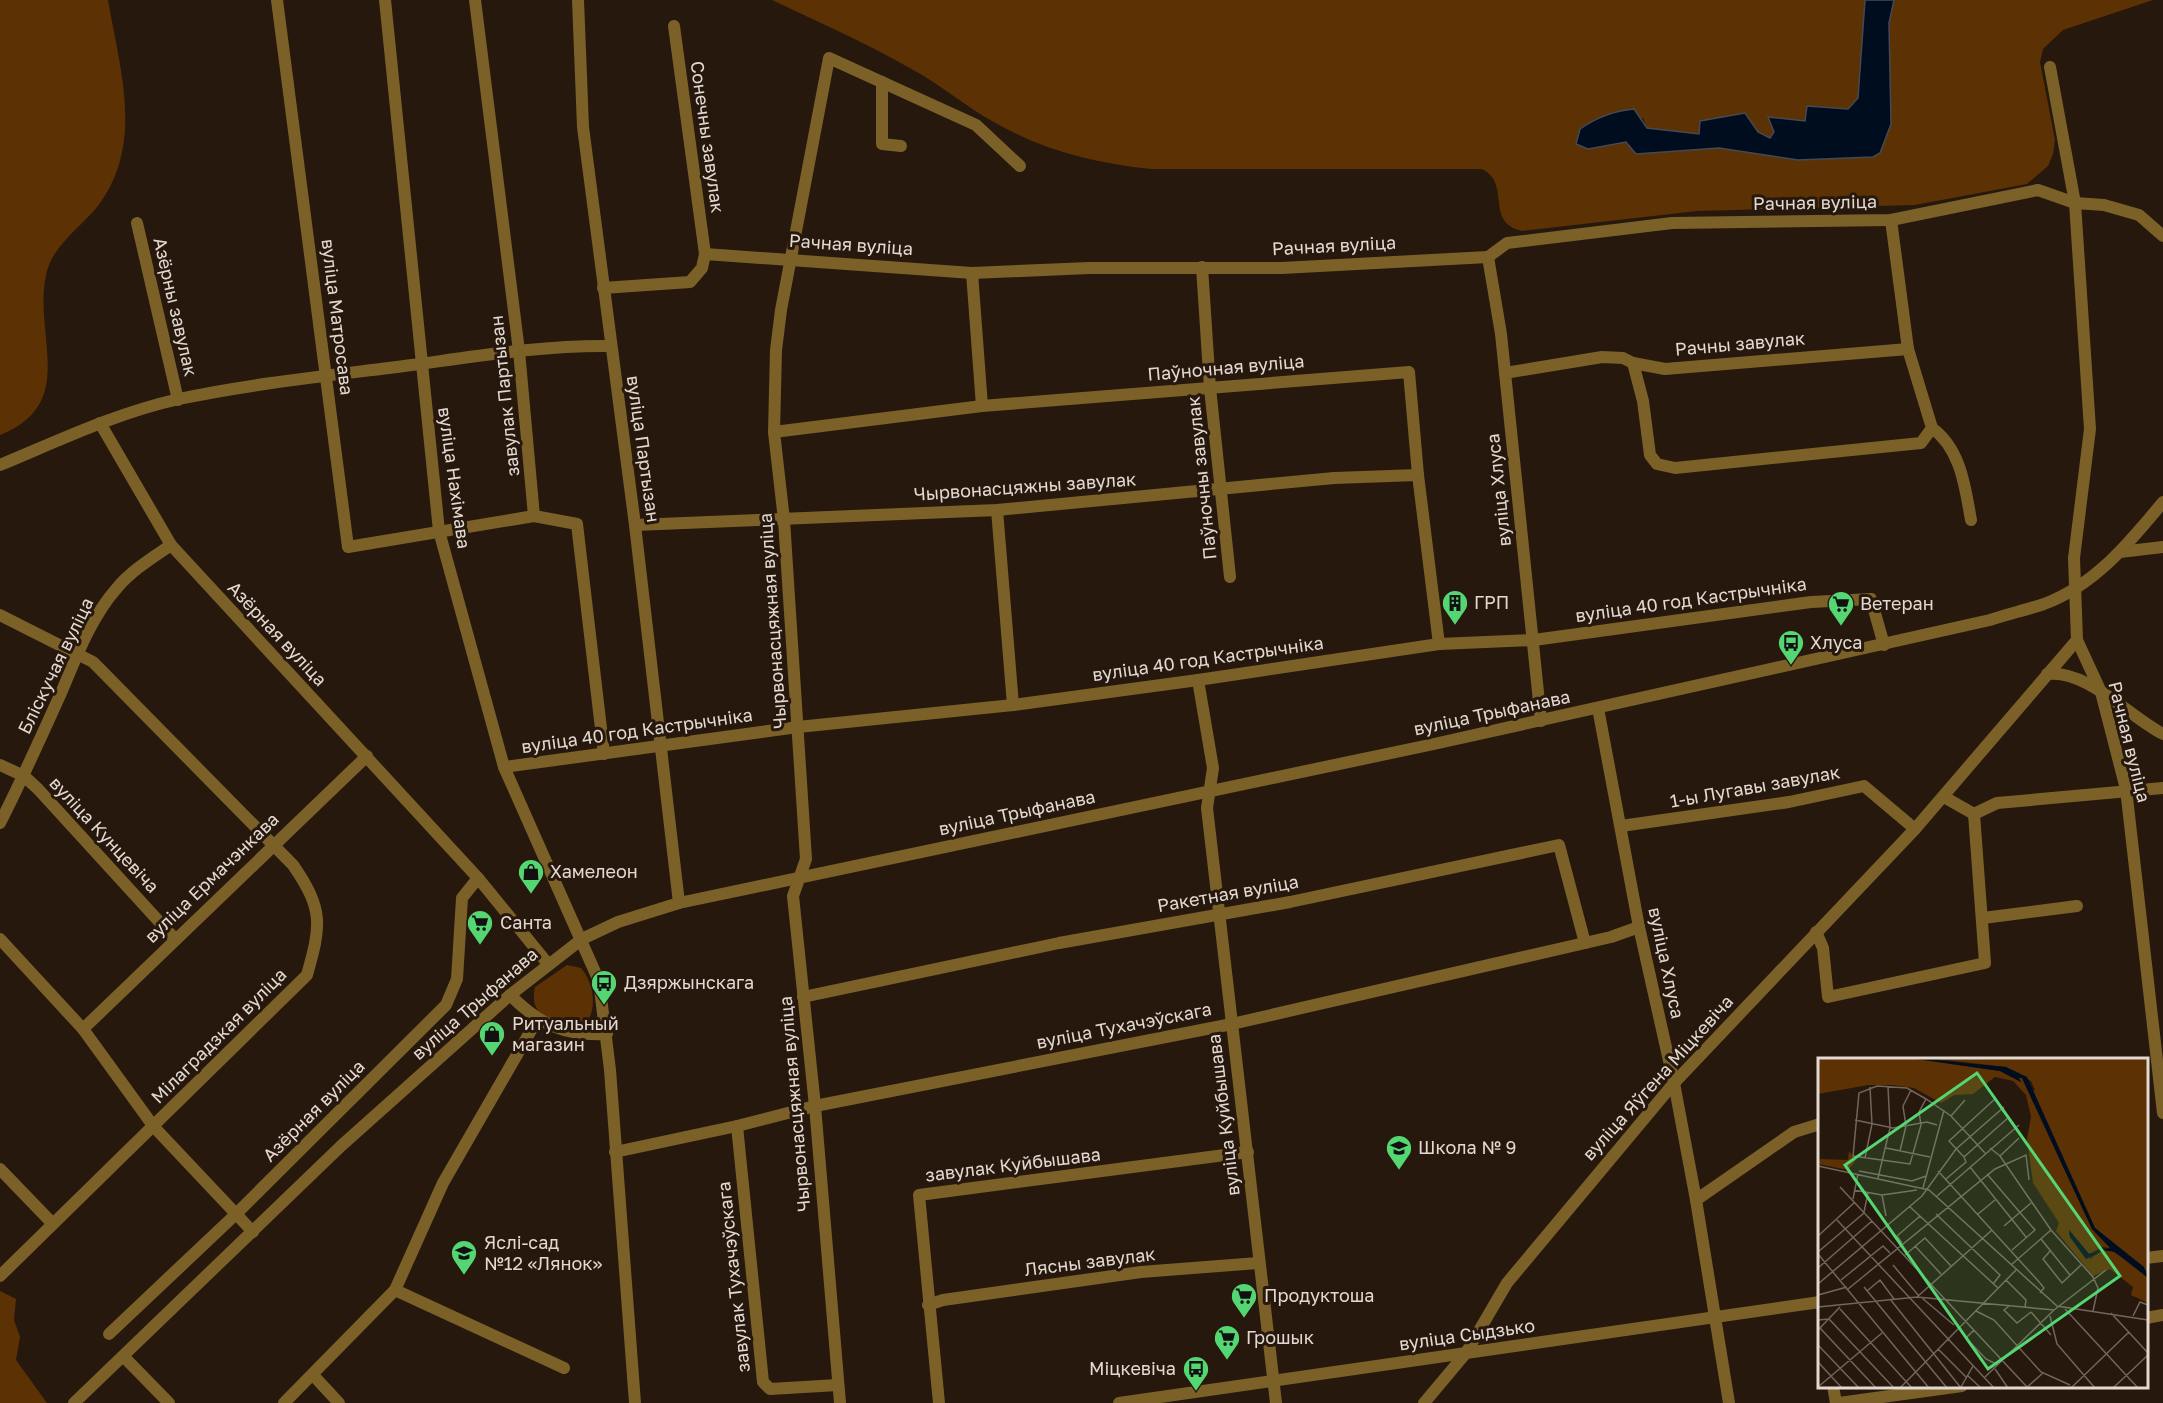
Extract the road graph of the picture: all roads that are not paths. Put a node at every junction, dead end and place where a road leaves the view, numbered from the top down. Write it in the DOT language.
graph roads {
  1 [pos="276,0"];
  2 [pos="385,0"];
  3 [pos="475,0"];
  4 [pos="578,0"];
  5 [pos="674,26"];
  6 [pos="2050,67"];
  7 [pos="882,82"];
  8 [pos="901,146"];
  9 [pos="1020,166"];
  10 [pos="2075,203"];
  11 [pos="1891,220"];
  12 [pos="137,223"];
  13 [pos="2163,236"];
  14 [pos="705,254"];
  15 [pos="1488,257"];
  16 [pos="791,259"];
  17 [pos="1202,267"];
  18 [pos="972,273"];
  19 [pos="603,288"];
  20 [pos="611,346"];
  21 [pos="1908,349"];
  22 [pos="519,351"];
  23 [pos="1633,363"];
  24 [pos="421,364"];
  25 [pos="1505,373"];
  26 [pos="326,376"];
  27 [pos="1210,388"];
  28 [pos="178,400"];
  29 [pos="982,406"];
  30 [pos="100,423"];
  31 [pos="1932,428"];
  32 [pos="774,432"];
  33 [pos="0,465"];
  34 [pos="1418,475"];
  35 [pos="1222,489"];
  36 [pos="2163,502"];
  37 [pos="997,510"];
  38 [pos="534,516"];
  39 [pos="784,520"];
  40 [pos="1971,520"];
  41 [pos="635,525"];
  42 [pos="439,531"];
  43 [pos="171,545"];
  44 [pos="2163,547"];
  45 [pos="2120,552"];
  46 [pos="1230,577"];
  47 [pos="2075,587"];
  48 [pos="0,615"];
  49 [pos="1534,640"];
  50 [pos="2077,640"];
  51 [pos="1439,644"];
  52 [pos="1884,645"];
  53 [pos="78,653"];
  54 [pos="2047,674"];
  55 [pos="1198,680"];
  56 [pos="2101,692"];
  57 [pos="1013,705"];
  58 [pos="1598,708"];
  59 [pos="1541,721"];
  60 [pos="798,728"];
  61 [pos="2163,734"];
  62 [pos="660,745"];
  63 [pos="604,754"];
  64 [pos="367,756"];
  65 [pos="0,765"];
  66 [pos="504,767"];
  67 [pos="24,776"];
  68 [pos="2163,788"];
  69 [pos="2126,789"];
  70 [pos="1210,791"];
  71 [pos="1944,797"];
  72 [pos="1974,814"];
  73 [pos="0,823"];
  74 [pos="1621,826"];
  75 [pos="1915,829"];
  76 [pos="273,844"];
  77 [pos="799,877"];
  78 [pos="478,878"];
  79 [pos="679,903"];
  80 [pos="2077,906"];
  81 [pos="1219,913"];
  82 [pos="1983,918"];
  83 [pos="1639,927"];
  84 [pos="1816,932"];
  85 [pos="0,939"];
  86 [pos="175,939"];
  87 [pos="582,939"];
  88 [pos="1586,943"];
  89 [pos="548,964"];
  90 [pos="510,995"];
  91 [pos="803,997"];
  92 [pos="537,1020"];
  93 [pos="1232,1024"];
  94 [pos="83,1029"];
  95 [pos="607,1034"];
  96 [pos="2156,1080"];
  97 [pos="1674,1083"];
  98 [pos="815,1106"];
  99 [pos="2163,1113"];
  100 [pos="1818,1125"];
  101 [pos="737,1126"];
  102 [pos="154,1127"];
  103 [pos="615,1152"];
  104 [pos="1248,1152"];
  105 [pos="0,1168"];
  106 [pos="1696,1200"];
  107 [pos="236,1214"];
  108 [pos="53,1224"];
  109 [pos="254,1232"];
  110 [pos="2163,1256"];
  111 [pos="2148,1258"];
  112 [pos="1258,1263"];
  113 [pos="0,1276"];
  114 [pos="394,1290"];
  115 [pos="928,1305"];
  116 [pos="1818,1305"];
  117 [pos="2163,1315"];
  118 [pos="1714,1317"];
  119 [pos="2148,1318"];
  120 [pos="109,1334"];
  121 [pos="1466,1353"];
  122 [pos="124,1357"];
  123 [pos="564,1368"];
  124 [pos="313,1375"];
  125 [pos="1273,1382"];
  126 [pos="838,1385"];
  127 [pos="1834,1388"];
  128 [pos="1947,1388"];
  129 [pos="74,1403"];
  130 [pos="169,1403"];
  131 [pos="284,1403"];
  132 [pos="339,1403"];
  133 [pos="635,1403"];
  134 [pos="840,1403"];
  135 [pos="939,1403"];
  136 [pos="1119,1403"];
  137 [pos="1276,1403"];
  138 [pos="1424,1403"];
  139 [pos="1729,1403"];
  140 [pos="1838,1403"];
  1 -- 26 [label="street, вуліца Матросава"];
  2 -- 24 [label="street, вуліца Нахімава"];
  3 -- 22 [label="street, завулак Партызан"];
  4 -- 19 [label="street, вуліца Партызан"];
  5 -- 14 [label="street, Сонечны завулак"];
  6 -- 10 [label="street, Рачная вуліца"];
  7 -- 8 [label="street"];
  7 -- 9 [label="street, Чырвонасцяжная вуліца"];
  7 -- 16 [label="street, Чырвонасцяжная вуліца"];
  10 -- 11 [label="street, Рачная вуліца"];
  10 -- 13 [label="street"];
  10 -- 47 [label="street, Рачная вуліца"];
  11 -- 15 [label="street, Рачная вуліца"];
  11 -- 21 [label="street"];
  12 -- 28 [label="street, Азёрны завулак"];
  14 -- 16 [label="street, Рачная вуліца"];
  14 -- 19 [label="street"];
  15 -- 17 [label="street, Рачная вуліца"];
  15 -- 25 [label="street, вуліца Хлуса"];
  16 -- 18 [label="street, Рачная вуліца"];
  16 -- 32 [label="street, Чырвонасцяжная вуліца"];
  17 -- 18 [label="street, Рачная вуліца"];
  17 -- 27 [label="street, Паўночны завулак"];
  18 -- 29 [label="street"];
  19 -- 20 [label="street, вуліца Партызан"];
  20 -- 22 [label="street"];
  20 -- 41 [label="street, вуліца Партызан"];
  21 -- 23 [label="street, Рачны завулак"];
  21 -- 31 [label="street"];
  22 -- 24 [label="street"];
  22 -- 38 [label="street, завулак Партызан"];
  23 -- 25 [label="street, Рачны завулак"];
  23 -- 31 [label="street"];
  24 -- 26 [label="street"];
  24 -- 42 [label="street, вуліца Нахімава"];
  25 -- 49 [label="street, вуліца Хлуса"];
  26 -- 28 [label="street"];
  26 -- 42 [label="street, вуліца Матросава"];
  27 -- 29 [label="street, Паўночная вуліца"];
  27 -- 34 [label="street, Паўночная вуліца"];
  27 -- 35 [label="street, Паўночны завулак"];
  28 -- 30 [label="street"];
  29 -- 32 [label="street, Паўночная вуліца"];
  30 -- 33 [label="street"];
  30 -- 43 [label="street, Азёрная вуліца"];
  31 -- 40 [label="street"];
  32 -- 39 [label="street, Чырвонасцяжная вуліца"];
  34 -- 35 [label="street, Чырвонасцяжны завулак"];
  34 -- 51 [label="street, Паўночная вуліца"];
  35 -- 37 [label="street, Чырвонасцяжны завулак"];
  35 -- 46 [label="street, Паўночны завулак"];
  36 -- 45 [label="street, вуліца Трыфанава"];
  37 -- 39 [label="street, Чырвонасцяжны завулак"];
  37 -- 57 [label="street"];
  38 -- 42 [label="street"];
  38 -- 63 [label="street"];
  39 -- 41 [label="street, Чырвонасцяжны завулак"];
  39 -- 60 [label="street, Чырвонасцяжная вуліца"];
  41 -- 62 [label="street, вуліца Партызан"];
  42 -- 66 [label="street, вуліца Нахімава"];
  43 -- 53 [label="street, Бліскучая вуліца"];
  43 -- 64 [label="street, Азёрная вуліца"];
  44 -- 45 [label="street"];
  45 -- 47 [label="street, вуліца Трыфанава"];
  47 -- 50 [label="street, Рачная вуліца"];
  47 -- 52 [label="street, вуліца Трыфанава"];
  48 -- 53 [label="street, Мілаградзкая вуліца"];
  49 -- 51 [label="street, вуліца 40 год Кастрычніка"];
  49 -- 52 [label="street, вуліца 40 год Кастрычніка"];
  49 -- 59 [label="street, вуліца Хлуса"];
  50 -- 54 [label="street, вуліца Яўгена Міцкевіча"];
  50 -- 56 [label="street, Рачная вуліца"];
  51 -- 55 [label="street, вуліца 40 год Кастрычніка"];
  52 -- 58 [label="street, вуліца Трыфанава"];
  53 -- 67 [label="street, Бліскучая вуліца"];
  53 -- 76 [label="street, Мілаградзкая вуліца"];
  54 -- 56 [label="street"];
  54 -- 71 [label="street, вуліца Яўгена Міцкевіча"];
  55 -- 57 [label="street, вуліца 40 год Кастрычніка"];
  55 -- 70 [label="street, вуліца Куйбышава"];
  56 -- 61 [label="street"];
  56 -- 69 [label="street, Рачная вуліца"];
  57 -- 60 [label="street, вуліца 40 год Кастрычніка"];
  58 -- 59 [label="street, вуліца Трыфанава"];
  58 -- 74 [label="street, вуліца Хлуса"];
  59 -- 70 [label="street, вуліца Трыфанава"];
  60 -- 62 [label="street, вуліца 40 год Кастрычніка"];
  60 -- 77 [label="street, Чырвонасцяжная вуліца"];
  62 -- 63 [label="street, вуліца 40 год Кастрычніка"];
  62 -- 79 [label="street, вуліца Партызан"];
  63 -- 66 [label="street, вуліца 40 год Кастрычніка"];
  64 -- 76 [label="street, вуліца Ермачэнкава"];
  64 -- 78 [label="street, Азёрная вуліца"];
  65 -- 67 [label="street, вуліца Кунцевіча"];
  66 -- 87 [label="street, вуліца Нахімава"];
  67 -- 73 [label="street, Бліскучая вуліца"];
  67 -- 86 [label="street, вуліца Кунцевіча"];
  68 -- 69 [label="street"];
  69 -- 72 [label="street"];
  69 -- 96 [label="street, Рачная вуліца"];
  70 -- 77 [label="street, вуліца Трыфанава"];
  70 -- 81 [label="street, вуліца Куйбышава"];
  71 -- 72 [label="street"];
  71 -- 75 [label="street, вуліца Яўгена Міцкевіча"];
  72 -- 82 [label="street"];
  74 -- 75 [label="street, 1-ы Лугавы завулак"];
  74 -- 83 [label="street, вуліца Хлуса"];
  75 -- 84 [label="street, вуліца Яўгена Міцкевіча"];
  76 -- 86 [label="street, вуліца Ермачэнкава"];
  76 -- 102 [label="street, Мілаградзкая вуліца"];
  77 -- 79 [label="street, вуліца Трыфанава"];
  77 -- 91 [label="street, Чырвонасцяжная вуліца"];
  78 -- 89 [label="street, Азёрная вуліца"];
  78 -- 107 [label="street, Азёрная вуліца"];
  79 -- 87 [label="street, вуліца Трыфанава"];
  80 -- 82 [label="street"];
  81 -- 88 [label="street, Ракетная вуліца"];
  81 -- 91 [label="street, Ракетная вуліца"];
  81 -- 93 [label="street, вуліца Куйбышава"];
  82 -- 84 [label="street"];
  83 -- 88 [label="street, вуліца Тухачэўскага"];
  83 -- 97 [label="street, вуліца Хлуса"];
  84 -- 97 [label="street, вуліца Яўгена Міцкевіча"];
  85 -- 94 [label="street"];
  86 -- 94 [label="street, вуліца Ермачэнкава"];
  87 -- 89 [label="street, вуліца Трыфанава"];
  87 -- 95 [label="street, вуліца Нахімава"];
  88 -- 93 [label="street, вуліца Тухачэўскага"];
  89 -- 90 [label="street, вуліца Трыфанава"];
  90 -- 92 [label="street"];
  90 -- 109 [label="street, вуліца Трыфанава"];
  91 -- 98 [label="street, Чырвонасцяжная вуліца"];
  92 -- 95 [label="street"];
  92 -- 114 [label="street"];
  93 -- 98 [label="street, вуліца Тухачэўскага"];
  93 -- 104 [label="street, вуліца Куйбышава"];
  94 -- 102 [label="street"];
  95 -- 103 [label="street, вуліца Нахімава"];
  96 -- 99 [label="street, Рачная вуліца"];
  97 -- 106 [label="street, вуліца Хлуса"];
  97 -- 121 [label="street, вуліца Яўгена Міцкевіча"];
  98 -- 101 [label="street, вуліца Тухачэўскага"];
  98 -- 126 [label="street, Чырвонасцяжная вуліца"];
  100 -- 106 [label="street"];
  101 -- 103 [label="street, вуліца Тухачэўскага"];
  101 -- 126 [label="street, завулак Тухачэўскага"];
  102 -- 107 [label="street"];
  102 -- 108 [label="street, Мілаградзкая вуліца"];
  103 -- 133 [label="street, вуліца Нахімава"];
  104 -- 112 [label="street, вуліца Куйбышава"];
  104 -- 115 [label="street, завулак Куйбышава"];
  105 -- 108 [label="street"];
  106 -- 118 [label="street, вуліца Хлуса"];
  107 -- 109 [label="street"];
  107 -- 120 [label="street, Азёрная вуліца"];
  108 -- 113 [label="street, Мілаградзкая вуліца"];
  109 -- 122 [label="street, вуліца Трыфанава"];
  110 -- 111 [label="street"];
  112 -- 115 [label="street, Лясны завулак"];
  112 -- 125 [label="street, вуліца Куйбышава"];
  114 -- 123 [label="street"];
  114 -- 124 [label="street"];
  115 -- 135 [label="street, завулак Куйбышава"];
  116 -- 118 [label="street, вуліца Сыдзько"];
  117 -- 119 [label="street"];
  118 -- 121 [label="street, вуліца Сыдзько"];
  118 -- 139 [label="street, вуліца Хлуса"];
  121 -- 125 [label="street, вуліца Сыдзько"];
  121 -- 138 [label="street, вуліца Яўгена Міцкевіча"];
  122 -- 129 [label="street, вуліца Трыфанава"];
  122 -- 130 [label="street"];
  124 -- 131 [label="street"];
  124 -- 132 [label="street"];
  125 -- 136 [label="street, вуліца Сыдзько"];
  125 -- 137 [label="street, вуліца Куйбышава"];
  126 -- 134 [label="street, Чырвонасцяжная вуліца"];
  127 -- 140 [label="street"];
  128 -- 140 [label="street"];
}
